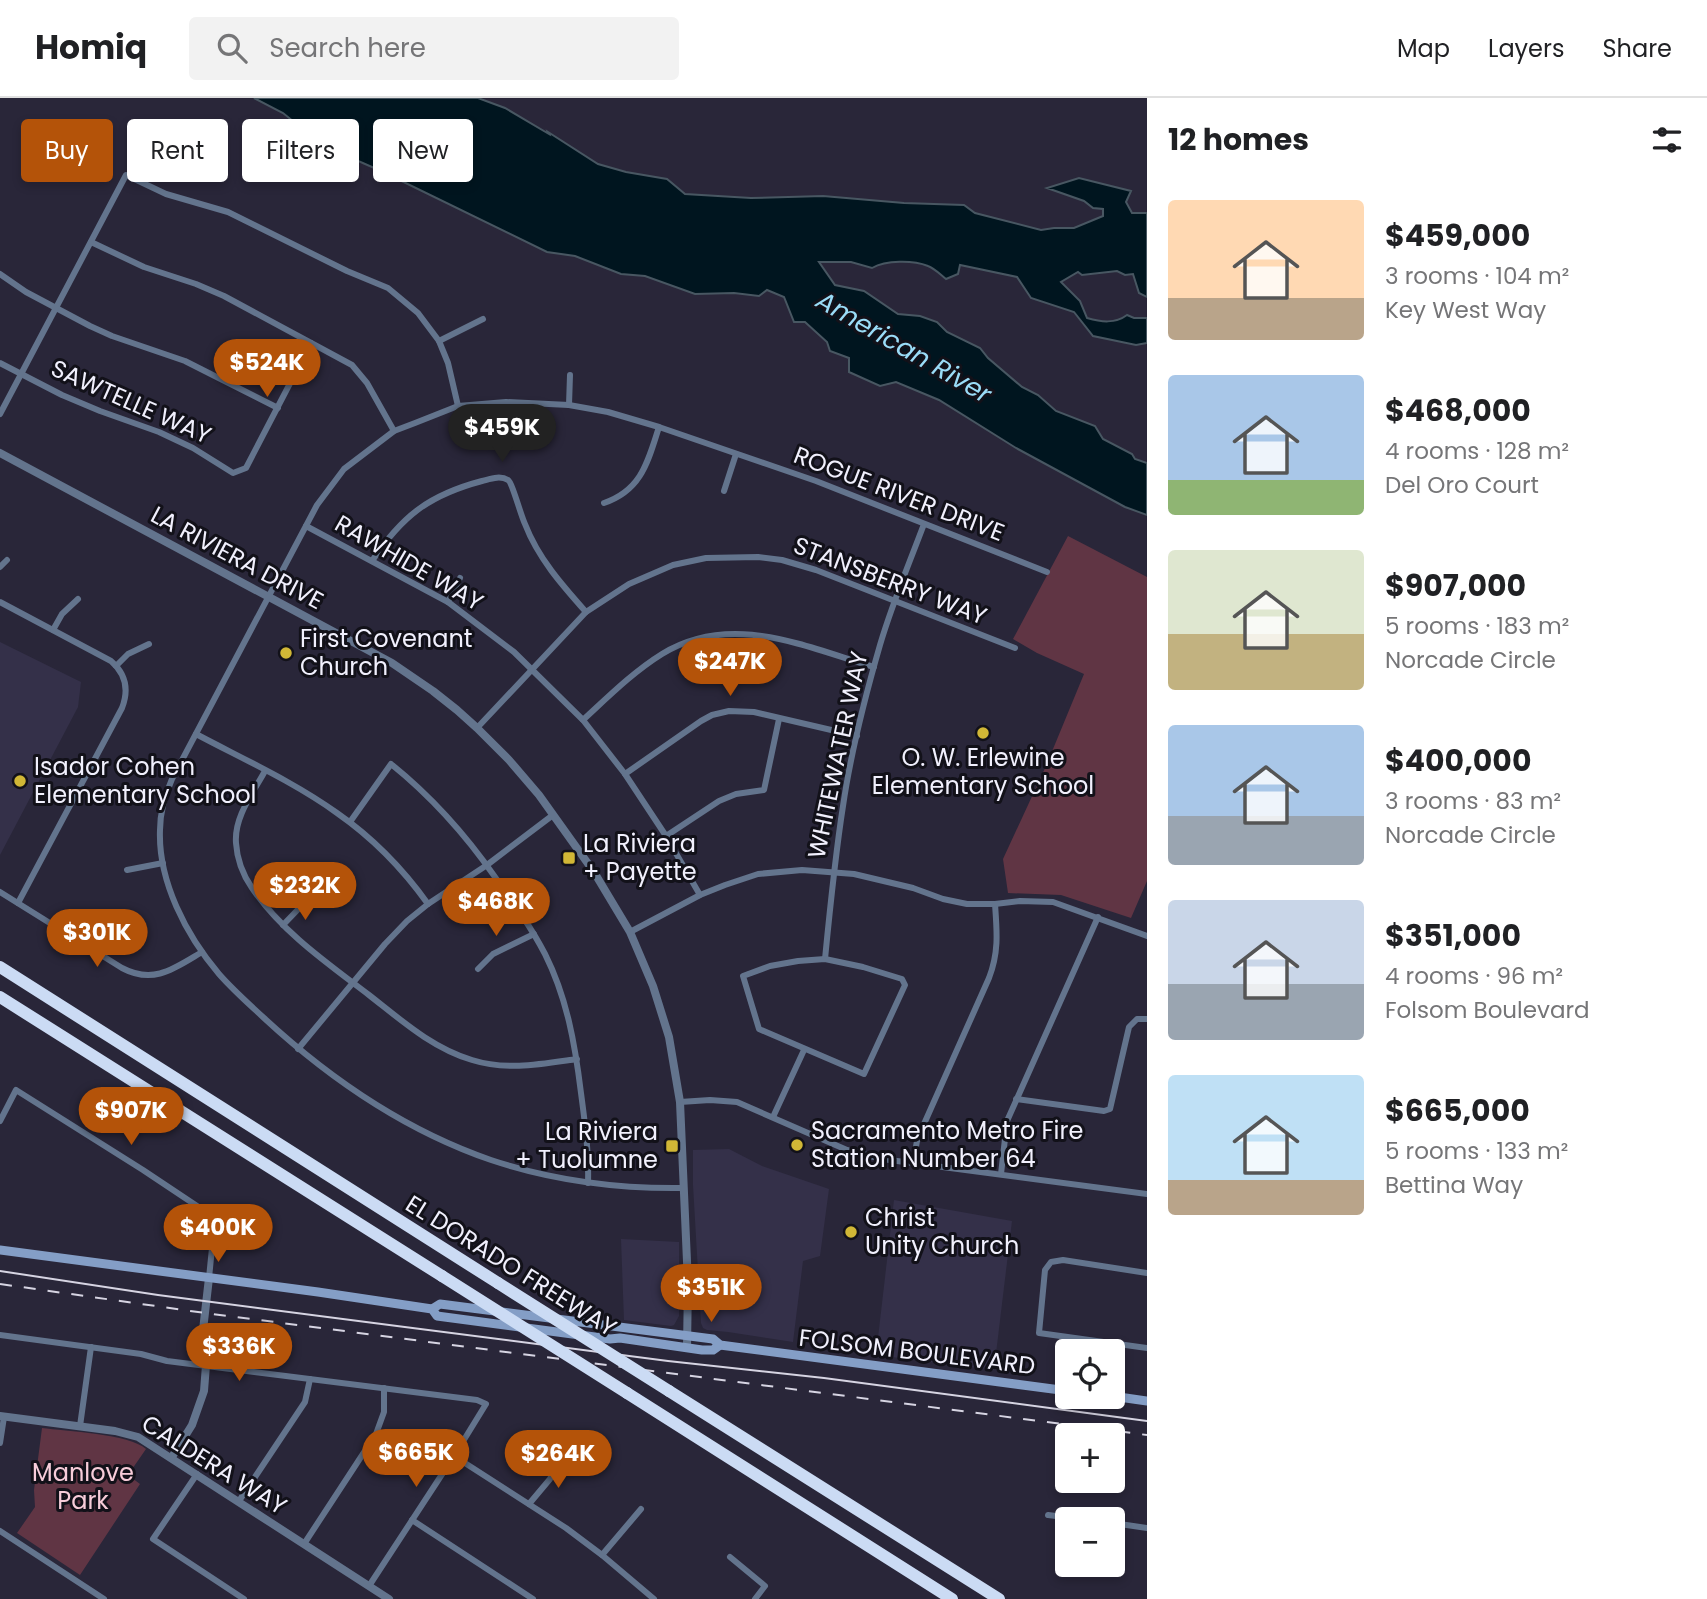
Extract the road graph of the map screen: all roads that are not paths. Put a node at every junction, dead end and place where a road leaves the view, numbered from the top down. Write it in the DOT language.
graph roads {
  1 [pos="91,242"];
  2 [pos="0,274"];
  3 [pos="56,308"];
  4 [pos="483,319"];
  5 [pos="439,341"];
  6 [pos="311,343"];
  7 [pos="0,363"];
  8 [pos="21,374"];
  9 [pos="570,375"];
  10 [pos="569,405"];
  11 [pos="458,406"];
  12 [pos="278,408"];
  13 [pos="0,414"];
  14 [pos="659,427"];
  15 [pos="394,431"];
  16 [pos="0,453"];
  17 [pos="736,454"];
  18 [pos="724,491"];
  19 [pos="604,503"];
  20 [pos="924,524"];
  21 [pos="306,526"];
  22 [pos="7,560"];
  23 [pos="372,561"];
  24 [pos="0,567"];
  25 [pos="1047,572"];
  26 [pos="460,578"];
  27 [pos="269,597"];
  28 [pos="78,599"];
  29 [pos="894,601"];
  30 [pos="0,602"];
  31 [pos="448,602"];
  32 [pos="586,612"];
  33 [pos="53,630"];
  34 [pos="149,644"];
  35 [pos="1015,648"];
  36 [pos="116,666"];
  37 [pos="874,667"];
  38 [pos="532,670"];
  39 [pos="779,719"];
  40 [pos="583,720"];
  41 [pos="477,728"];
  42 [pos="196,734"];
  43 [pos="856,736"];
  44 [pos="265,771"];
  45 [pos="625,774"];
  46 [pos="553,815"];
  47 [pos="350,822"];
  48 [pos="666,836"];
  49 [pos="163,863"];
  50 [pos="487,865"];
  51 [pos="127,870"];
  52 [pos="833,872"];
  53 [pos="0,892"];
  54 [pos="701,895"];
  55 [pos="308,899"];
  56 [pos="18,904"];
  57 [pos="428,904"];
  58 [pos="995,904"];
  59 [pos="1098,917"];
  60 [pos="282,925"];
  61 [pos="630,932"];
  62 [pos="534,934"];
  63 [pos="1147,936"];
  64 [pos="202,951"];
  65 [pos="825,959"];
  66 [pos="0,967"];
  67 [pos="478,969"];
  68 [pos="352,983"];
  69 [pos="0,997"];
  70 [pos="1147,1019"];
  71 [pos="298,1049"];
  72 [pos="804,1050"];
  73 [pos="577,1059"];
  74 [pos="1016,1099"];
  75 [pos="680,1102"];
  76 [pos="773,1117"];
  77 [pos="0,1121"];
  78 [pos="913,1163"];
  79 [pos="1000,1174"];
  80 [pos="588,1183"];
  81 [pos="684,1188"];
  82 [pos="1147,1194"];
  83 [pos="0,1250"];
  84 [pos="1147,1273"];
  85 [pos="209,1278"];
  86 [pos="432,1309"];
  87 [pos="0,1335"];
  88 [pos="687,1336"];
  89 [pos="720,1345"];
  90 [pos="91,1347"];
  91 [pos="687,1347"];
  92 [pos="1147,1348"];
  93 [pos="206,1365"];
  94 [pos="310,1379"];
  95 [pos="384,1388"];
  96 [pos="1055,1389"];
  97 [pos="1125,1398"];
  98 [pos="1147,1401"];
  99 [pos="2,1417"];
  100 [pos="80,1426"];
  101 [pos="0,1443"];
  102 [pos="454,1456"];
  103 [pos="172,1457"];
  104 [pos="558,1459"];
  105 [pos="197,1474"];
  106 [pos="239,1501"];
  107 [pos="529,1504"];
  108 [pos="641,1509"];
  109 [pos="1048,1515"];
  110 [pos="1055,1516"];
  111 [pos="412,1520"];
  112 [pos="1125,1525"];
  113 [pos="1147,1528"];
  114 [pos="0,1531"];
  115 [pos="304,1544"];
  116 [pos="602,1555"];
  117 [pos="730,1557"];
  118 [pos="369,1586"];
  119 [pos="104,1599"];
  120 [pos="244,1599"];
  121 [pos="389,1599"];
  122 [pos="533,1599"];
  123 [pos="654,1599"];
  124 [pos="755,1599"];
  125 [pos="952,1599"];
  126 [pos="999,1599"];
  1 -- 3 [label="street"];
  1 -- 5 [label="street"];
  1 -- 6 [label="street"];
  2 -- 3 [label="street"];
  3 -- 8 [label="street"];
  3 -- 12 [label="street"];
  4 -- 5 [label="street"];
  5 -- 11 [label="street"];
  6 -- 12 [label="street"];
  6 -- 15 [label="street"];
  7 -- 8 [label="street, SAWTELLE WAY"];
  8 -- 12 [label="street, SAWTELLE WAY"];
  8 -- 13 [label="street"];
  9 -- 10 [label="street"];
  10 -- 11 [label="street, ROGUE RIVER DRIVE"];
  10 -- 14 [label="street, ROGUE RIVER DRIVE"];
  11 -- 15 [label="street, ROGUE RIVER DRIVE"];
  14 -- 17 [label="street, ROGUE RIVER DRIVE"];
  14 -- 19 [label="street"];
  15 -- 21 [label="street, ROGUE RIVER DRIVE"];
  16 -- 27 [label="street, LA RIVIERA DRIVE"];
  17 -- 18 [label="street"];
  17 -- 20 [label="street, ROGUE RIVER DRIVE"];
  20 -- 25 [label="street, ROGUE RIVER DRIVE"];
  20 -- 29 [label="street, WHITEWATER WAY"];
  21 -- 23 [label="street, RAWHIDE WAY"];
  21 -- 27 [label="street, ROGUE RIVER DRIVE"];
  22 -- 24 [label="street"];
  23 -- 31 [label="street, RAWHIDE WAY"];
  23 -- 32 [label="street"];
  26 -- 31 [label="street"];
  27 -- 41 [label="street, LA RIVIERA DRIVE"];
  27 -- 42 [label="street, ROGUE RIVER DRIVE"];
  28 -- 33 [label="street"];
  29 -- 32 [label="street, STANSBERRY WAY"];
  29 -- 35 [label="street, STANSBERRY WAY"];
  29 -- 37 [label="street, WHITEWATER WAY"];
  30 -- 33 [label="street"];
  31 -- 38 [label="street, RAWHIDE WAY"];
  32 -- 38 [label="street, STANSBERRY WAY"];
  33 -- 36 [label="street"];
  34 -- 36 [label="street"];
  36 -- 56 [label="street"];
  37 -- 40 [label="street"];
  37 -- 43 [label="street, WHITEWATER WAY"];
  38 -- 40 [label="street, RAWHIDE WAY"];
  38 -- 41 [label="street, STANSBERRY WAY"];
  39 -- 43 [label="street"];
  39 -- 45 [label="street"];
  39 -- 48 [label="street"];
  40 -- 45 [label="street, RAWHIDE WAY"];
  41 -- 46 [label="street, LA RIVIERA DRIVE"];
  42 -- 44 [label="street"];
  42 -- 49 [label="street, ROGUE RIVER DRIVE"];
  43 -- 52 [label="street, WHITEWATER WAY"];
  44 -- 47 [label="street"];
  44 -- 60 [label="street"];
  45 -- 48 [label="street, RAWHIDE WAY"];
  46 -- 50 [label="street"];
  46 -- 61 [label="street, LA RIVIERA DRIVE"];
  47 -- 50 [label="street"];
  47 -- 57 [label="street"];
  48 -- 54 [label="street, RAWHIDE WAY"];
  49 -- 51 [label="street"];
  49 -- 64 [label="street, ROGUE RIVER DRIVE"];
  50 -- 57 [label="street"];
  50 -- 62 [label="street"];
  52 -- 54 [label="street"];
  52 -- 58 [label="street"];
  52 -- 65 [label="street, WHITEWATER WAY"];
  53 -- 56 [label="street"];
  54 -- 61 [label="street"];
  55 -- 60 [label="street"];
  56 -- 64 [label="street"];
  57 -- 68 [label="street"];
  58 -- 59 [label="street"];
  58 -- 78 [label="street"];
  59 -- 63 [label="street"];
  59 -- 74 [label="street"];
  60 -- 68 [label="street"];
  61 -- 75 [label="street, LA RIVIERA DRIVE"];
  62 -- 67 [label="street"];
  62 -- 73 [label="street"];
  64 -- 71 [label="street, ROGUE RIVER DRIVE"];
  65 -- 72 [label="street"];
  65 -- 72 [label="street"];
  66 -- 126 [label="highway, EL DORADO FREEWAY, bridge"];
  68 -- 71 [label="street"];
  68 -- 73 [label="street"];
  69 -- 125 [label="highway, EL DORADO FREEWAY, bridge"];
  70 -- 74 [label="street"];
  71 -- 80 [label="street, ROGUE RIVER DRIVE"];
  72 -- 76 [label="street"];
  73 -- 80 [label="street"];
  74 -- 79 [label="street"];
  75 -- 76 [label="street"];
  75 -- 81 [label="street, LA RIVIERA DRIVE"];
  76 -- 78 [label="street"];
  77 -- 85 [label="street"];
  78 -- 79 [label="street"];
  79 -- 82 [label="street"];
  80 -- 81 [label="street, ROGUE RIVER DRIVE"];
  81 -- 88 [label="street, LA RIVIERA DRIVE"];
  83 -- 85 [label="main road, FOLSOM BOULEVARD"];
  84 -- 92 [label="street"];
  85 -- 86 [label="main road, FOLSOM BOULEVARD"];
  85 -- 93 [label="street"];
  86 -- 88 [label="main road, FOLSOM BOULEVARD"];
  86 -- 91 [label="main road, FOLSOM BOULEVARD"];
  87 -- 90 [label="street"];
  88 -- 89 [label="main road, FOLSOM BOULEVARD"];
  88 -- 91 [label="street, LA RIVIERA DRIVE"];
  89 -- 91 [label="main road, FOLSOM BOULEVARD"];
  89 -- 96 [label="main road, FOLSOM BOULEVARD"];
  90 -- 93 [label="street"];
  90 -- 100 [label="street"];
  93 -- 94 [label="street"];
  93 -- 103 [label="street"];
  94 -- 95 [label="street"];
  94 -- 106 [label="street"];
  95 -- 102 [label="street"];
  95 -- 115 [label="street"];
  97 -- 98 [label="main road"];
  99 -- 100 [label="street, CALDERA WAY"];
  99 -- 101 [label="street"];
  100 -- 103 [label="street, CALDERA WAY"];
  102 -- 107 [label="street"];
  102 -- 111 [label="street"];
  103 -- 105 [label="street, CALDERA WAY"];
  104 -- 107 [label="street"];
  105 -- 106 [label="street, CALDERA WAY"];
  105 -- 120 [label="street"];
  106 -- 115 [label="street, CALDERA WAY"];
  107 -- 116 [label="street"];
  108 -- 116 [label="street"];
  109 -- 110 [label="street"];
  111 -- 118 [label="street"];
  111 -- 122 [label="street"];
  112 -- 113 [label="street"];
  114 -- 119 [label="street"];
  115 -- 118 [label="street, CALDERA WAY"];
  116 -- 123 [label="street"];
  117 -- 124 [label="street"];
  118 -- 121 [label="street, CALDERA WAY"];
}
